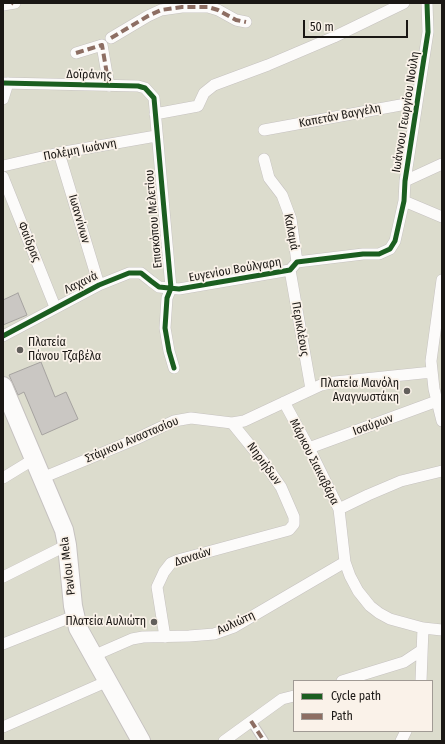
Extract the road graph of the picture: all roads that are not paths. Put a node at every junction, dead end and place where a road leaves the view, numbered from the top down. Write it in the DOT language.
graph roads {
  1 [pos="404,3"];
  2 [pos="427,3"];
  3 [pos="246,22"];
  4 [pos="111,38"];
  5 [pos="76,53"];
  6 [pos="5,83"];
  7 [pos="109,86"];
  8 [pos="3,99"];
  9 [pos="417,102"];
  10 [pos="155,114"];
  11 [pos="264,130"];
  12 [pos="156,136"];
  13 [pos="60,153"];
  14 [pos="264,159"];
  15 [pos="442,164"];
  16 [pos="3,166"];
  17 [pos="3,177"];
  18 [pos="405,181"];
  19 [pos="404,201"];
  20 [pos="442,216"];
  21 [pos="293,266"];
  22 [pos="442,280"];
  23 [pos="99,285"];
  24 [pos="170,288"];
  25 [pos="55,307"];
  26 [pos="3,336"];
  27 [pos="174,368"];
  28 [pos="432,372"];
  29 [pos="3,386"];
  30 [pos="438,388"];
  31 [pos="311,389"];
  32 [pos="437,401"];
  33 [pos="284,402"];
  34 [pos="442,422"];
  35 [pos="232,423"];
  36 [pos="309,448"];
  37 [pos="34,459"];
  38 [pos="442,471"];
  39 [pos="3,478"];
  40 [pos="42,478"];
  41 [pos="339,509"];
  42 [pos="289,530"];
  43 [pos="67,545"];
  44 [pos="345,562"];
  45 [pos="3,577"];
  46 [pos="74,616"];
  47 [pos="423,628"];
  48 [pos="442,630"];
  49 [pos="165,637"];
  50 [pos="3,644"];
  51 [pos="422,650"];
  52 [pos="93,656"];
  53 [pos="345,680"];
  54 [pos="421,680"];
  55 [pos="108,681"];
  56 [pos="293,696"];
  57 [pos="251,721"];
  58 [pos="3,727"];
  59 [pos="406,732"];
  60 [pos="141,741"];
  61 [pos="224,741"];
  62 [pos="264,741"];
  63 [pos="401,741"];
  1 -- 10 [label="street"];
  2 -- 9 [label="street, Ιωάννου Γεωργίου Νούλη"];
  3 -- 4 [label="street"];
  5 -- 7 [label="street"];
  6 -- 7 [label="street, Δοϊράνης"];
  6 -- 8 [label="street"];
  7 -- 10 [label="street, Δοϊράνης"];
  9 -- 11 [label="street, Καπετάν Βαγγέλη"];
  9 -- 18 [label="street, Ιωάννου Γεωργίου Νούλη"];
  10 -- 12 [label="street, Επισκόπου Μελετίου"];
  12 -- 13 [label="street, Πολέμη Ιωάννη"];
  12 -- 24 [label="street, Επισκόπου Μελετίου"];
  13 -- 16 [label="street, Πολέμη Ιωάννη"];
  13 -- 23 [label="street, Ιωαννίνων"];
  14 -- 21 [label="street, Καλαμά"];
  15 -- 18 [label="street"];
  17 -- 25 [label="street, Φαίδρας"];
  18 -- 19 [label="street, Ιωάννου Γεωργίου Νούλη"];
  19 -- 20 [label="street"];
  19 -- 21 [label="street, Ευγενίου Βούλγαρη"];
  21 -- 24 [label="street, Ευγενίου Βούλγαρη"];
  21 -- 31 [label="street, Περικλέους"];
  22 -- 28 [label="street"];
  23 -- 24 [label="street, Λαχανά"];
  23 -- 25 [label="street, Λαχανά"];
  24 -- 27 [label="street, Επισκόπου Μελετίου"];
  25 -- 26 [label="street, Λαχανά"];
  28 -- 30 [label="street"];
  28 -- 31 [label="street, Στάμκου Αναστασίου"];
  29 -- 37 [label="main road, Pavlou Mela"];
  30 -- 32 [label="street"];
  31 -- 33 [label="street, Στάμκου Αναστασίου"];
  32 -- 34 [label="street"];
  32 -- 36 [label="street, Ισαύρων"];
  33 -- 35 [label="street, Στάμκου Αναστασίου"];
  33 -- 36 [label="street, Μάρκου Σιακαβάρα"];
  35 -- 40 [label="street, Στάμκου Αναστασίου"];
  35 -- 42 [label="street, Νηριήδων"];
  36 -- 41 [label="street, Μάρκου Σιακαβάρα"];
  37 -- 39 [label="street"];
  37 -- 40 [label="main road, Pavlou Mela"];
  38 -- 41 [label="street"];
  40 -- 43 [label="main road, Pavlou Mela"];
  41 -- 44 [label="street, Μάρκου Σιακαβάρα"];
  42 -- 49 [label="street, Δαναών"];
  43 -- 45 [label="street"];
  43 -- 46 [label="main road, Pavlou Mela"];
  44 -- 47 [label="street, Μάρκου Σιακαβάρα"];
  44 -- 49 [label="street, Αυλιώτη"];
  46 -- 50 [label="street"];
  46 -- 52 [label="main road, Pavlou Mela"];
  47 -- 48 [label="street, Μάρκου Σιακαβάρα"];
  47 -- 51 [label="street"];
  49 -- 52 [label="street, Αυλιώτη"];
  51 -- 53 [label="street"];
  51 -- 54 [label="street"];
  52 -- 55 [label="main road, Pavlou Mela"];
  55 -- 58 [label="street"];
  55 -- 60 [label="main road, Pavlou Mela"];
  56 -- 57 [label="street"];
  57 -- 61 [label="street"];
  57 -- 62 [label="street"];
  59 -- 63 [label="street"];
}
